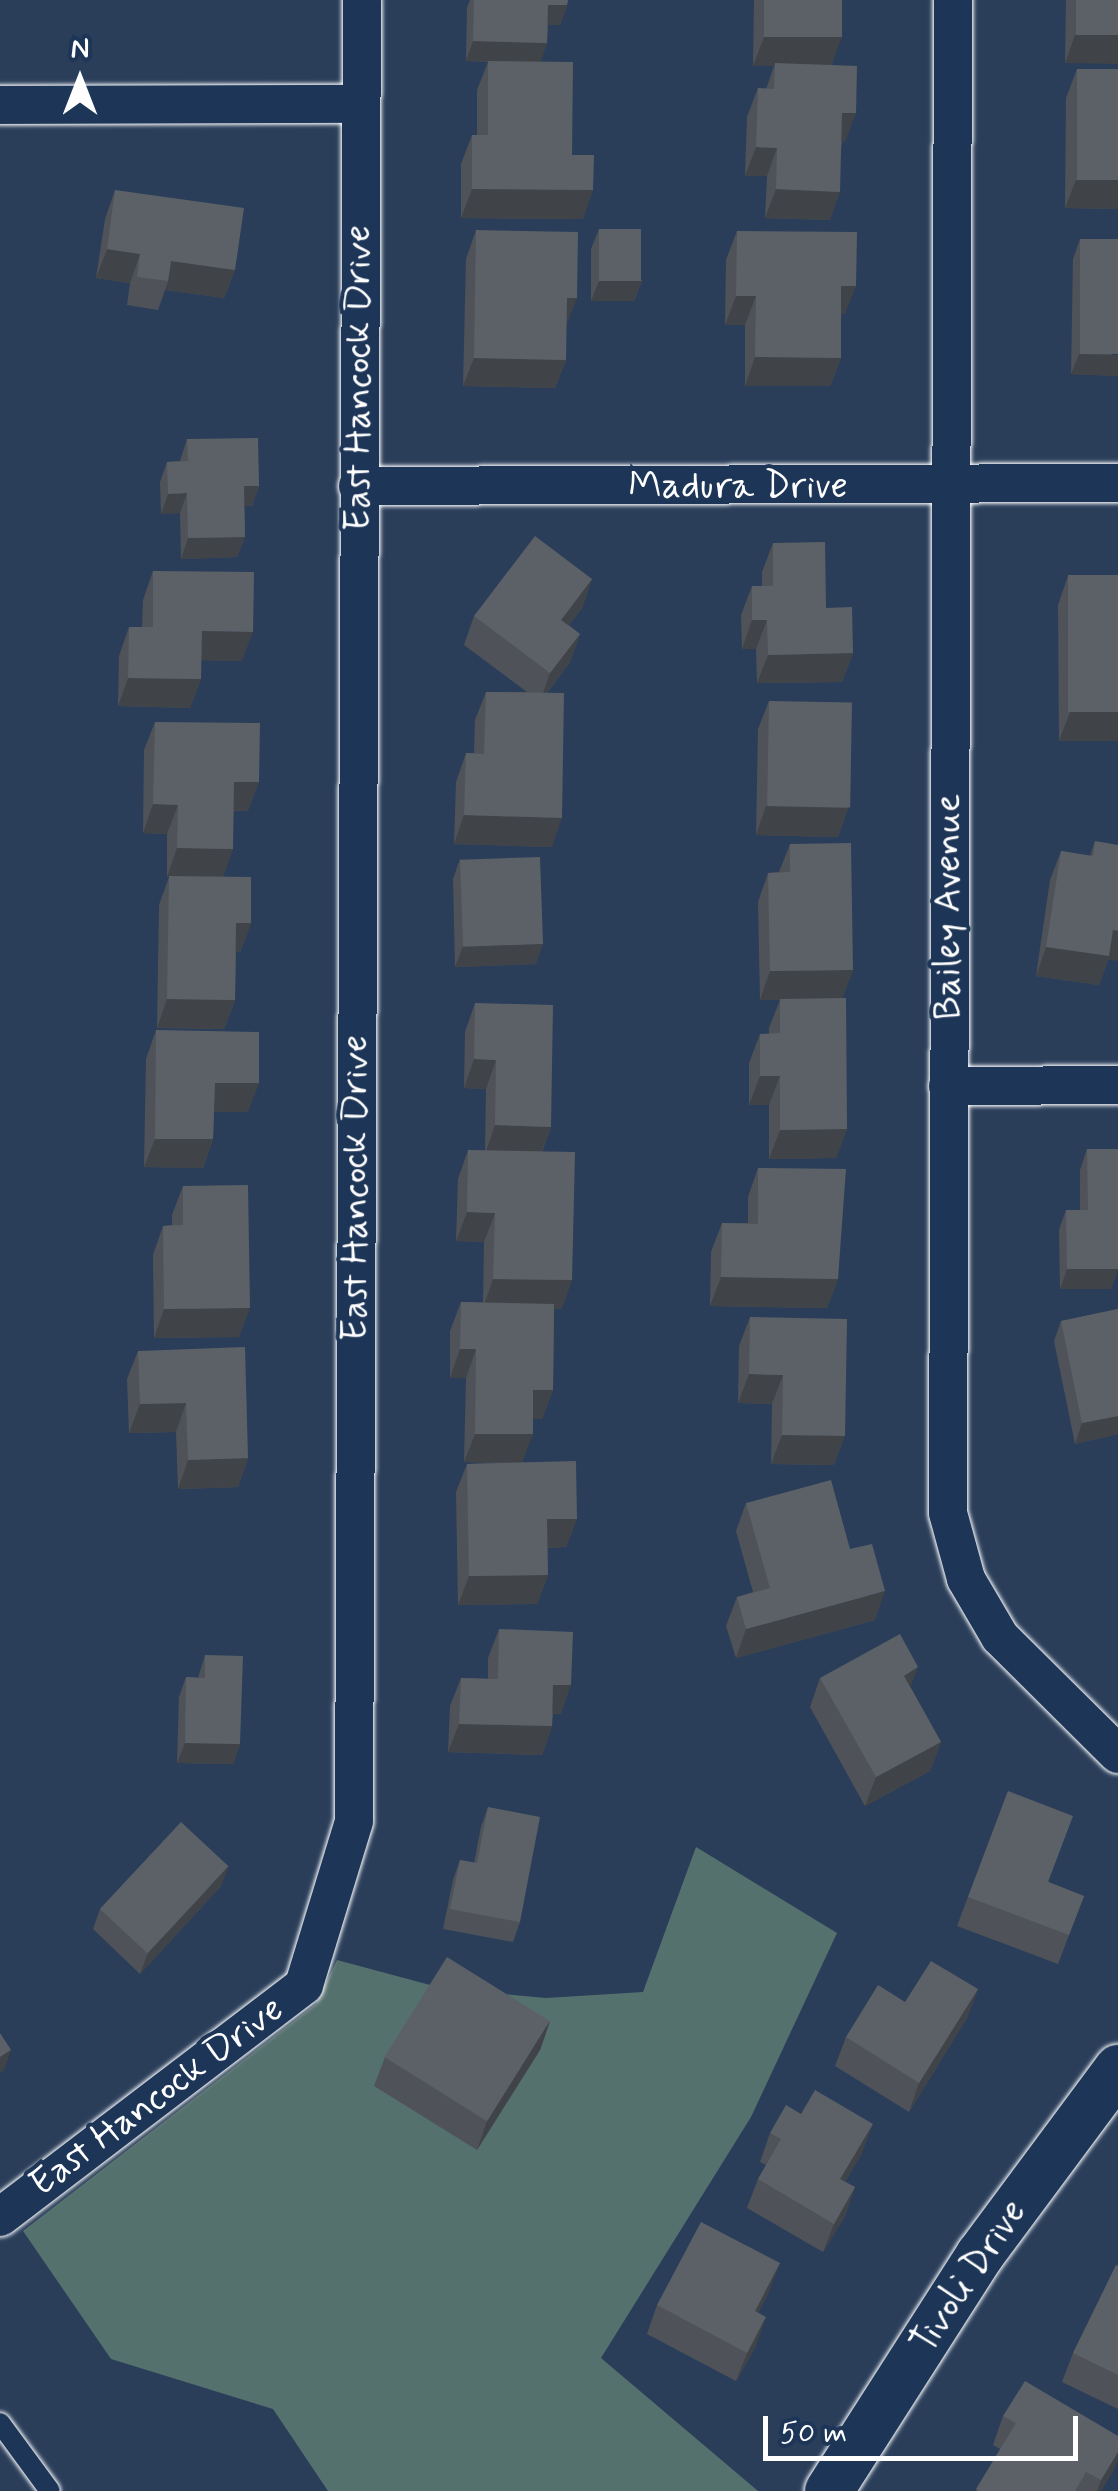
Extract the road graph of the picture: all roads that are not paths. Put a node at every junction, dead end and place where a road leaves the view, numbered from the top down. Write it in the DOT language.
graph roads {
  1 [pos="362,0"];
  2 [pos="953,0"];
  3 [pos="361,104"];
  4 [pos="0,105"];
  5 [pos="1118,483"];
  6 [pos="358,486"];
  7 [pos="950,487"];
  8 [pos="1118,1085"];
  9 [pos="948,1086"];
  10 [pos="1118,1754"];
  11 [pos="1118,2069"];
  12 [pos="0,2217"];
  13 [pos="0,2423"];
  14 [pos="50,2491"];
  15 [pos="829,2491"];
  1 -- 3 [label="street, East Hancock Drive"];
  2 -- 7 [label="street, Bailey Avenue"];
  3 -- 4 [label="street"];
  3 -- 6 [label="street, East Hancock Drive"];
  5 -- 7 [label="street, Madura Drive"];
  6 -- 7 [label="street, Madura Drive"];
  6 -- 12 [label="street, East Hancock Drive"];
  7 -- 9 [label="street, Bailey Avenue"];
  8 -- 9 [label="street"];
  9 -- 10 [label="street, Bailey Avenue"];
  11 -- 15 [label="street, Tivoli Drive"];
  13 -- 14 [label="lane"];
}
